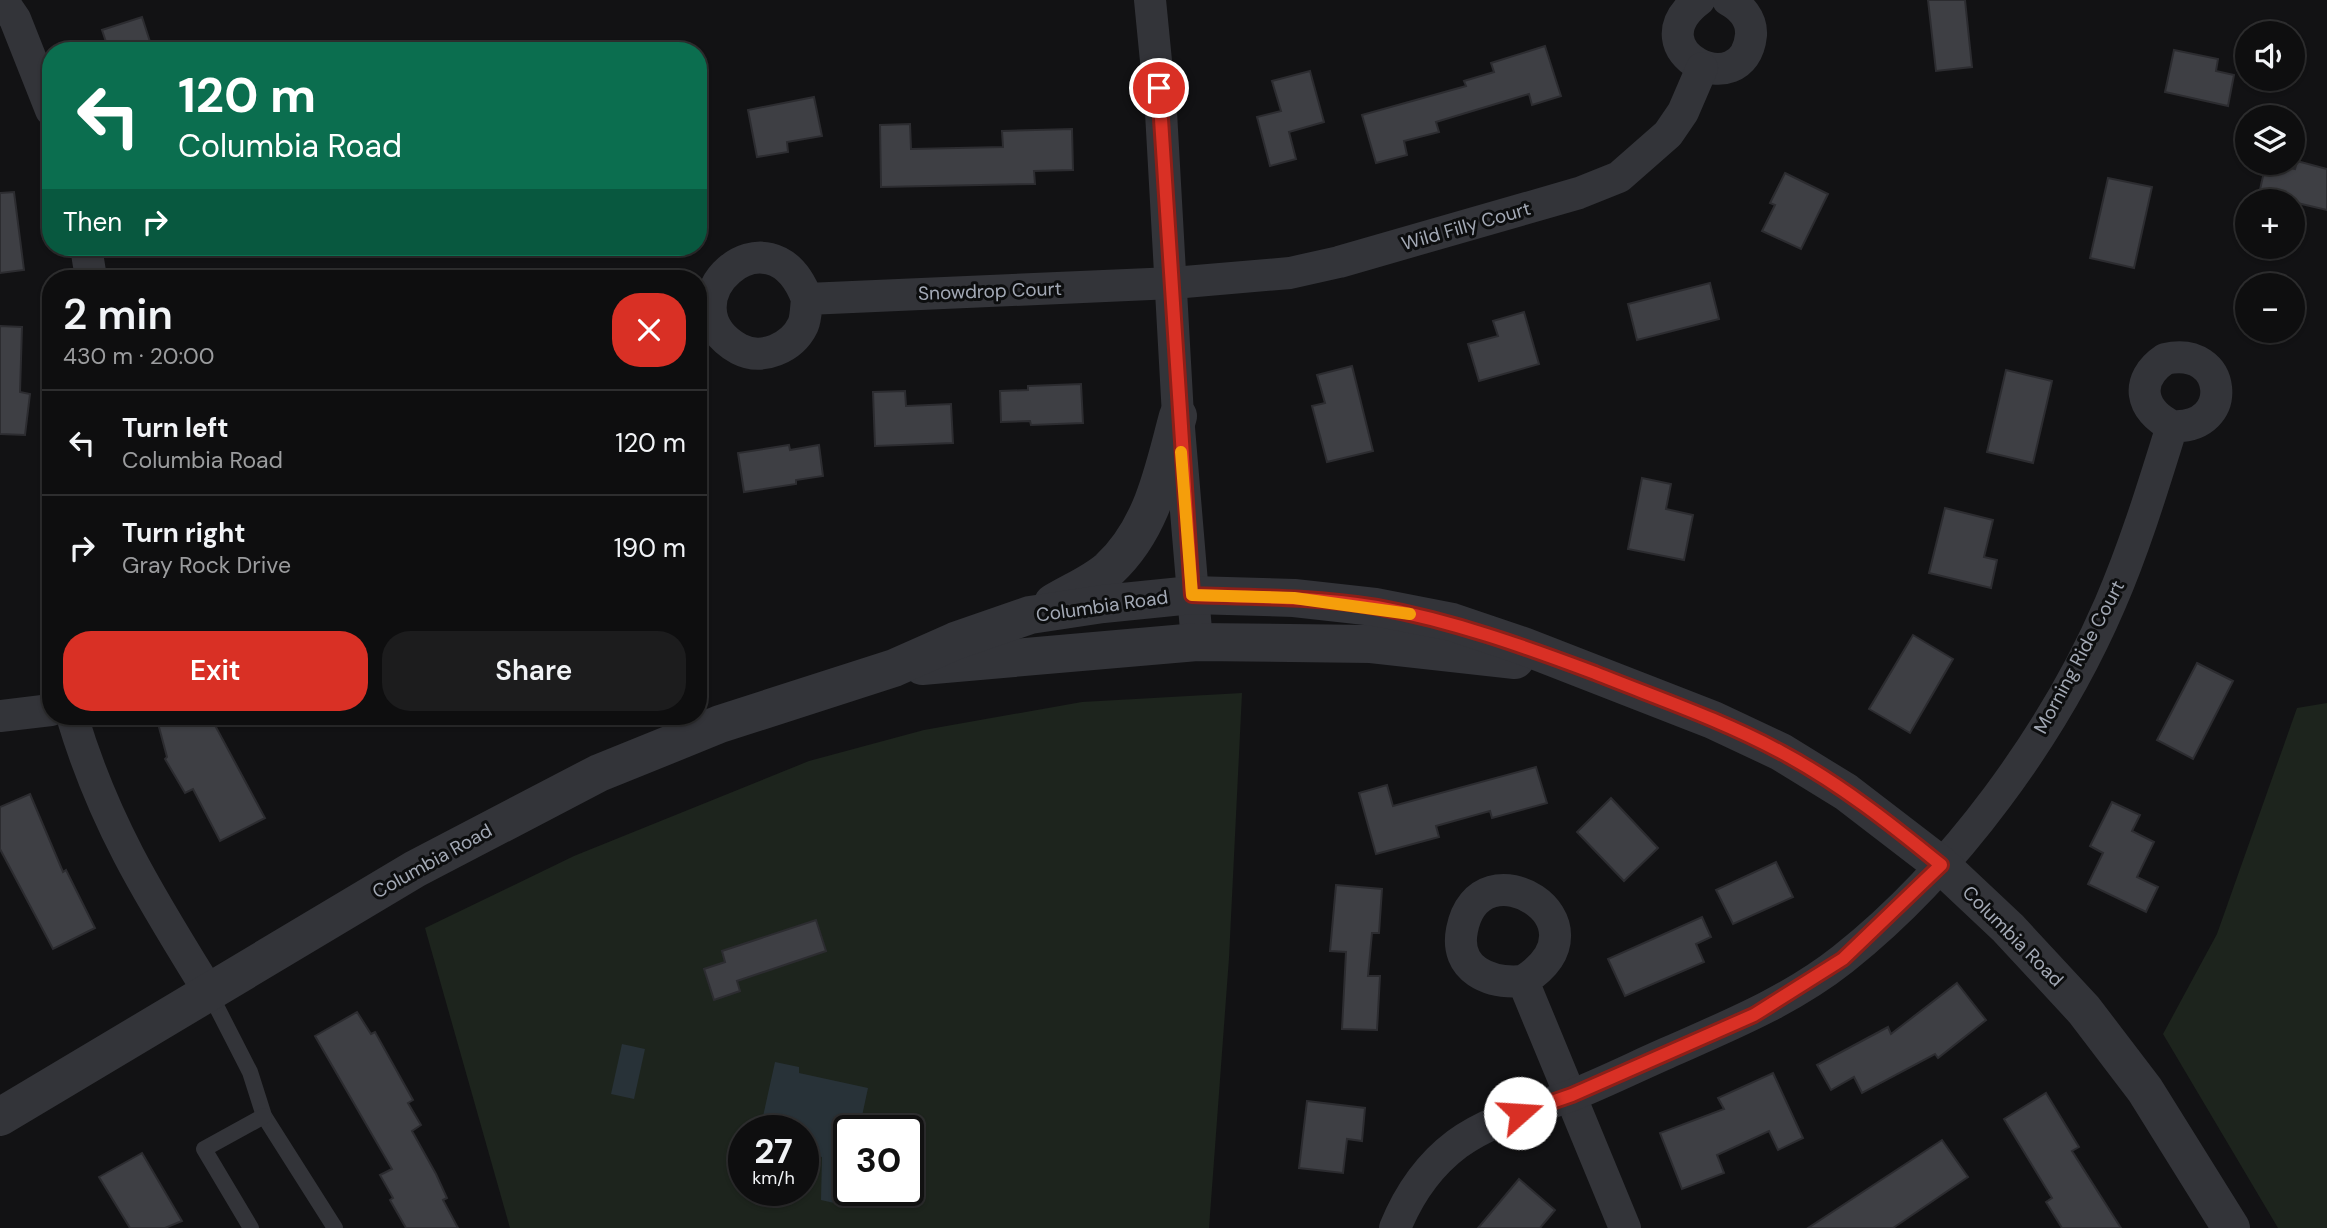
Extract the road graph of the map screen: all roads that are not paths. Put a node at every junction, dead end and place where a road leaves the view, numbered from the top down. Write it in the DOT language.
graph roads {
  1 [pos="2,0"];
  2 [pos="1150,0"];
  3 [pos="1699,0"];
  4 [pos="1728,0"];
  5 [pos="1702,68"];
  6 [pos="42,87"];
  7 [pos="1173,283"];
  8 [pos="807,299"];
  9 [pos="1178,416"];
  10 [pos="2172,426"];
  11 [pos="1192,595"];
  12 [pos="1030,615"];
  13 [pos="1197,642"];
  14 [pos="894,668"];
  15 [pos="1603,676"];
  16 [pos="42,711"];
  17 [pos="0,716"];
  18 [pos="75,725"];
  19 [pos="1941,865"];
  20 [pos="1523,981"];
  21 [pos="209,992"];
  22 [pos="1572,1095"];
  23 [pos="264,1116"];
  24 [pos="0,1117"];
  25 [pos="251,1228"];
  26 [pos="335,1228"];
  27 [pos="1395,1228"];
  28 [pos="1625,1228"];
  29 [pos="2231,1228"];
  1 -- 6 [label="street"];
  2 -- 7 [label="street"];
  3 -- 5 [label="street"];
  4 -- 5 [label="street"];
  5 -- 7 [label="street, Wild Filly Court"];
  7 -- 8 [label="street, Snowdrop Court"];
  7 -- 9 [label="street"];
  9 -- 11 [label="street"];
  9 -- 12 [label="street"];
  10 -- 19 [label="street, Morning Ride Court"];
  11 -- 12 [label="street, Columbia Road"];
  11 -- 13 [label="street"];
  11 -- 15 [label="street, Columbia Road"];
  12 -- 14 [label="street, Columbia Road"];
  13 -- 14 [label="street, Columbia Road"];
  13 -- 15 [label="street, Columbia Road"];
  14 -- 21 [label="street, Columbia Road"];
  15 -- 19 [label="street, Columbia Road"];
  16 -- 17 [label="street"];
  18 -- 21 [label="street"];
  19 -- 22 [label="street, Morning Ride Court"];
  19 -- 29 [label="street, Columbia Road"];
  20 -- 22 [label="street"];
  21 -- 23 [label="lane"];
  21 -- 24 [label="street, Columbia Road"];
  22 -- 27 [label="street, Morning Ride Court"];
  22 -- 28 [label="street"];
  23 -- 25 [label="lane"];
  23 -- 26 [label="lane"];
}
